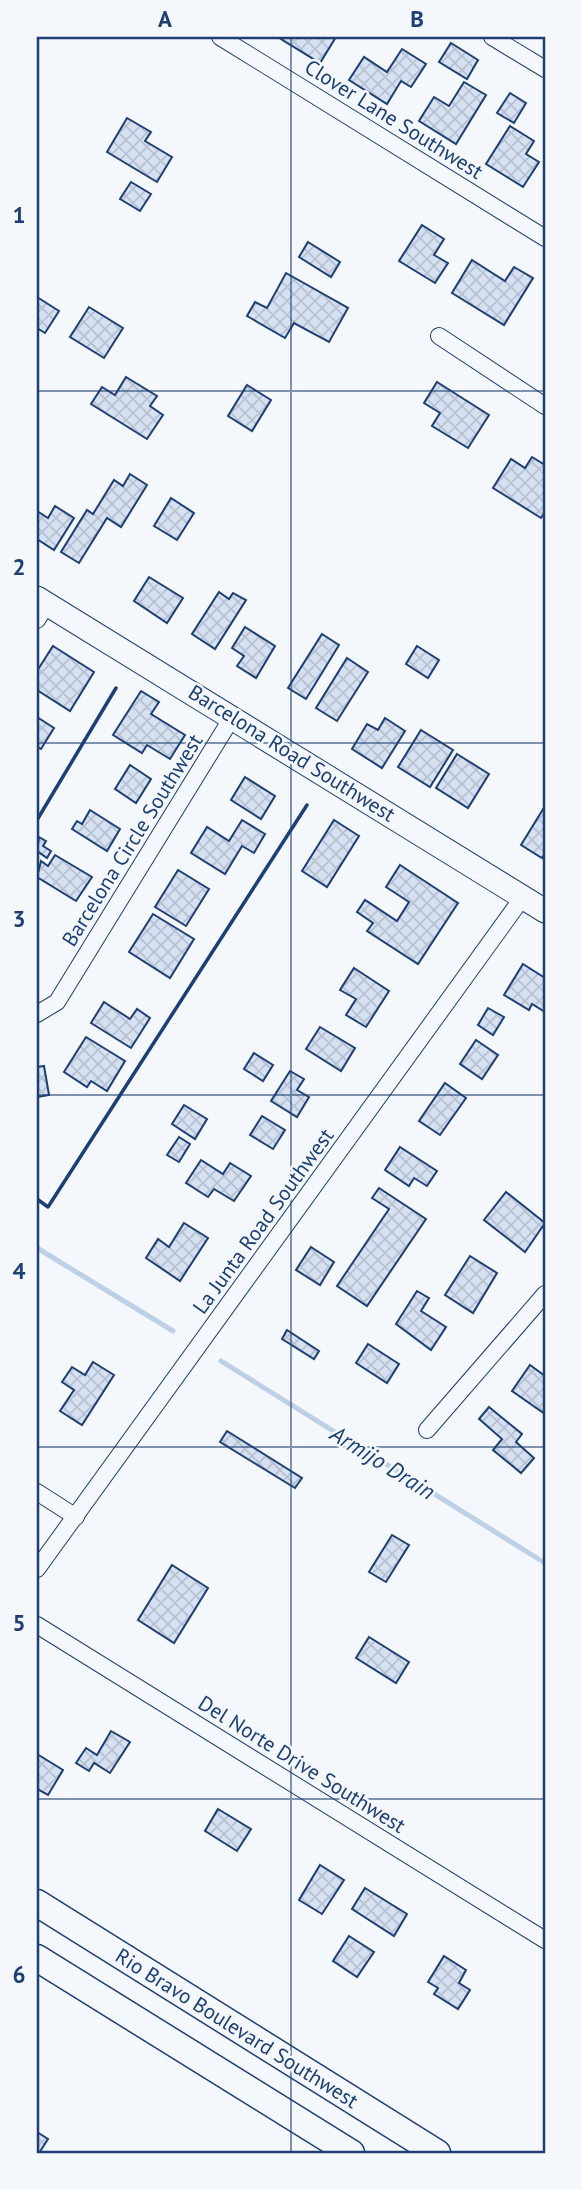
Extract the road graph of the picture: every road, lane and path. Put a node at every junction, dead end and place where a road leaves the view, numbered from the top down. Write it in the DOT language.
graph roads {
  1 [pos="220,37"];
  2 [pos="492,37"];
  3 [pos="545,69"];
  4 [pos="545,238"];
  5 [pos="439,336"];
  6 [pos="545,406"];
  7 [pos="40,607"];
  8 [pos="233,716"];
  9 [pos="523,897"];
  10 [pos="545,911"];
  11 [pos="37,1014"];
  12 [pos="545,1294"];
  13 [pos="427,1430"];
  14 [pos="37,1492"];
  15 [pos="76,1517"];
  16 [pos="37,1569"];
  17 [pos="37,1625"];
  18 [pos="37,1903"];
  19 [pos="545,1940"];
  20 [pos="37,1958"];
  21 [pos="351,2153"];
  22 [pos="437,2153"];
  1 -- 4 [label="street, Clover Lane Southwest"];
  2 -- 3 [label="street"];
  5 -- 6 [label="street"];
  7 -- 8 [label="street, Barcelona Road Southwest"];
  8 -- 9 [label="street, Barcelona Road Southwest"];
  8 -- 11 [label="street, Barcelona Circle Southwest"];
  9 -- 10 [label="street, Barcelona Road Southwest"];
  9 -- 15 [label="street, La Junta Road Southwest"];
  12 -- 13 [label="street"];
  14 -- 15 [label="street"];
  15 -- 16 [label="street, La Junta Road Southwest"];
  17 -- 19 [label="street, Del Norte Drive Southwest"];
  18 -- 22 [label="main road, Rio Bravo Boulevard Southwest"];
  20 -- 21 [label="main road"];
}
